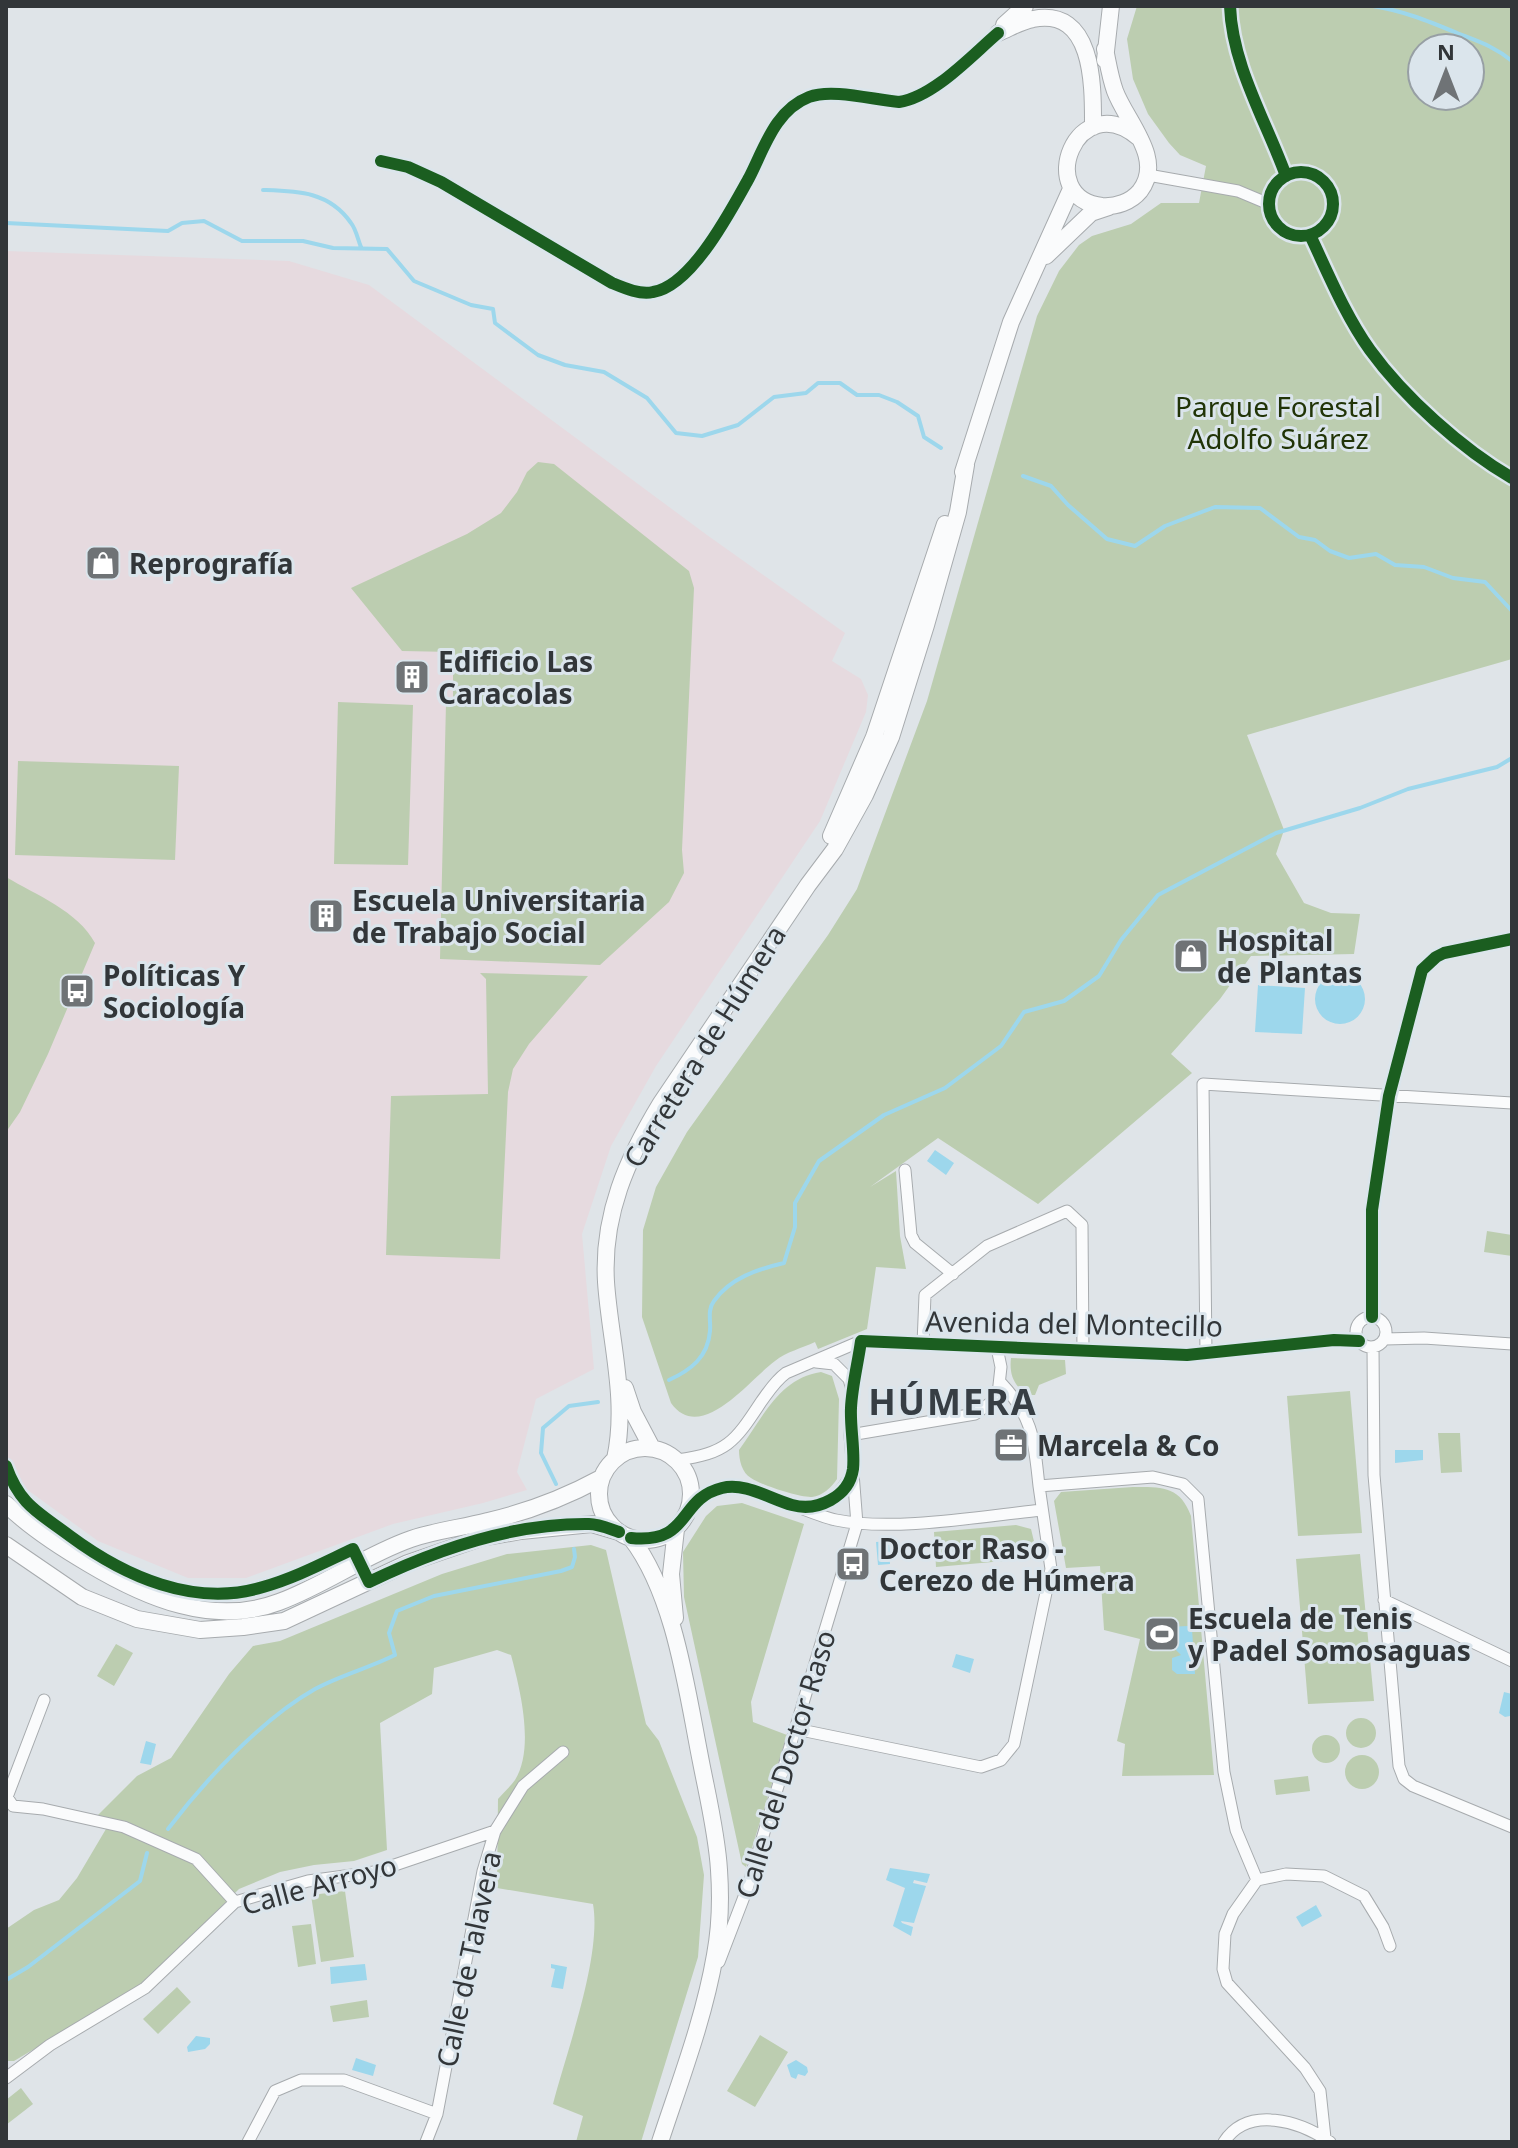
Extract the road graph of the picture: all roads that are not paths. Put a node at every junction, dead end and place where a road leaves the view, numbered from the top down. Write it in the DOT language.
graph roads {
  1 [pos="1025,6"];
  2 [pos="1111,6"];
  3 [pos="1230,6"];
  4 [pos="998,33"];
  5 [pos="1105,49"];
  6 [pos="1097,126"];
  7 [pos="1139,138"];
  8 [pos="381,161"];
  9 [pos="1148,175"];
  10 [pos="1286,176"];
  11 [pos="1071,189"];
  12 [pos="1269,204"];
  13 [pos="1114,205"];
  14 [pos="1310,235"];
  15 [pos="1037,266"];
  16 [pos="1512,478"];
  17 [pos="1444,953"];
  18 [pos="1389,1096"];
  19 [pos="1512,1103"];
  20 [pos="905,1170"];
  21 [pos="953,1274"];
  22 [pos="1372,1317"];
  23 [pos="1386,1333"];
  24 [pos="1358,1336"];
  25 [pos="861,1341"];
  26 [pos="923,1344"];
  27 [pos="1512,1344"];
  28 [pos="1373,1347"];
  29 [pos="997,1348"];
  30 [pos="1083,1352"];
  31 [pos="1206,1354"];
  32 [pos="615,1356"];
  33 [pos="808,1362"];
  34 [pos="1001,1383"];
  35 [pos="853,1392"];
  36 [pos="993,1401"];
  37 [pos="1021,1406"];
  38 [pos="850,1435"];
  39 [pos="652,1448"];
  40 [pos="615,1459"];
  41 [pos="677,1460"];
  42 [pos="853,1471"];
  43 [pos="601,1478"];
  44 [pos="1039,1486"];
  45 [pos="6,1504"];
  46 [pos="795,1507"];
  47 [pos="689,1509"];
  48 [pos="1042,1510"];
  49 [pos="857,1524"];
  50 [pos="676,1529"];
  51 [pos="625,1535"];
  52 [pos="6,1545"];
  53 [pos="1384,1600"];
  54 [pos="678,1647"];
  55 [pos="1512,1661"];
  56 [pos="44,1700"];
  57 [pos="796,1729"];
  58 [pos="563,1752"];
  59 [pos="1512,1827"];
  60 [pos="495,1831"];
  61 [pos="1257,1880"];
  62 [pos="235,1902"];
  63 [pos="1390,1946"];
  64 [pos="705,2001"];
  65 [pos="12,2067"];
  66 [pos="6,2078"];
  67 [pos="437,2114"];
  68 [pos="1328,2140"];
  69 [pos="248,2142"];
  70 [pos="426,2142"];
  71 [pos="660,2142"];
  72 [pos="1224,2142"];
  1 -- 4 [label="main road"];
  2 -- 5 [label="main road"];
  3 -- 10 [label="street"];
  4 -- 6 [label="main road"];
  4 -- 8 [label="street"];
  5 -- 6 [label="main road"];
  5 -- 7 [label="main road"];
  6 -- 7 [label="main road"];
  6 -- 11 [label="main road"];
  7 -- 9 [label="main road"];
  9 -- 12 [label="street"];
  9 -- 13 [label="main road"];
  10 -- 12 [label="street"];
  10 -- 14 [label="street"];
  11 -- 13 [label="main road"];
  11 -- 15 [label="main road, Carretera de Húmera"];
  12 -- 14 [label="street"];
  13 -- 15 [label="main road, Carretera de Húmera"];
  14 -- 16 [label="street"];
  15 -- 32 [label="main road, Carretera de Húmera"];
  17 -- 18 [label="street"];
  18 -- 19 [label="street"];
  18 -- 22 [label="street"];
  18 -- 31 [label="street"];
  20 -- 21 [label="street"];
  21 -- 26 [label="street"];
  21 -- 30 [label="street"];
  22 -- 23 [label="street"];
  22 -- 24 [label="street"];
  23 -- 27 [label="street"];
  23 -- 28 [label="street"];
  24 -- 28 [label="street"];
  24 -- 31 [label="street, Avenida del Montecillo"];
  25 -- 26 [label="street, Avenida del Montecillo"];
  25 -- 33 [label="street"];
  25 -- 35 [label="street"];
  26 -- 29 [label="street, Avenida del Montecillo"];
  28 -- 53 [label="street"];
  29 -- 30 [label="street, Avenida del Montecillo"];
  29 -- 34 [label="street"];
  30 -- 31 [label="street, Avenida del Montecillo"];
  32 -- 39 [label="main road, Carretera de Húmera"];
  32 -- 40 [label="main road, Carretera de Húmera"];
  33 -- 35 [label="street"];
  33 -- 41 [label="street"];
  34 -- 36 [label="street"];
  34 -- 37 [label="street"];
  35 -- 38 [label="street"];
  36 -- 37 [label="street"];
  36 -- 38 [label="street"];
  37 -- 44 [label="street"];
  38 -- 42 [label="street"];
  39 -- 40 [label="main road"];
  39 -- 41 [label="main road"];
  40 -- 43 [label="main road"];
  41 -- 47 [label="main road"];
  42 -- 46 [label="street"];
  42 -- 49 [label="street"];
  43 -- 45 [label="main road"];
  43 -- 51 [label="main road"];
  44 -- 48 [label="street"];
  44 -- 61 [label="street"];
  46 -- 47 [label="street"];
  46 -- 49 [label="street"];
  47 -- 50 [label="main road"];
  48 -- 49 [label="street"];
  48 -- 57 [label="street"];
  49 -- 57 [label="street, Calle del Doctor Raso"];
  50 -- 51 [label="main road"];
  50 -- 54 [label="main road"];
  51 -- 52 [label="main road"];
  51 -- 54 [label="main road"];
  53 -- 55 [label="street"];
  53 -- 59 [label="street"];
  54 -- 64 [label="main road"];
  56 -- 62 [label="street"];
  57 -- 64 [label="street, Calle del Doctor Raso"];
  58 -- 60 [label="street, Calle de Talavera"];
  60 -- 62 [label="street, Calle Arroyo"];
  60 -- 67 [label="street, Calle de Talavera"];
  61 -- 63 [label="street"];
  61 -- 68 [label="street"];
  62 -- 65 [label="street, Calle Arroyo"];
  64 -- 71 [label="main road"];
  65 -- 66 [label="street, Calle Arroyo"];
  67 -- 69 [label="street"];
  67 -- 70 [label="street, Calle de Talavera"];
  68 -- 72 [label="street"];
}
